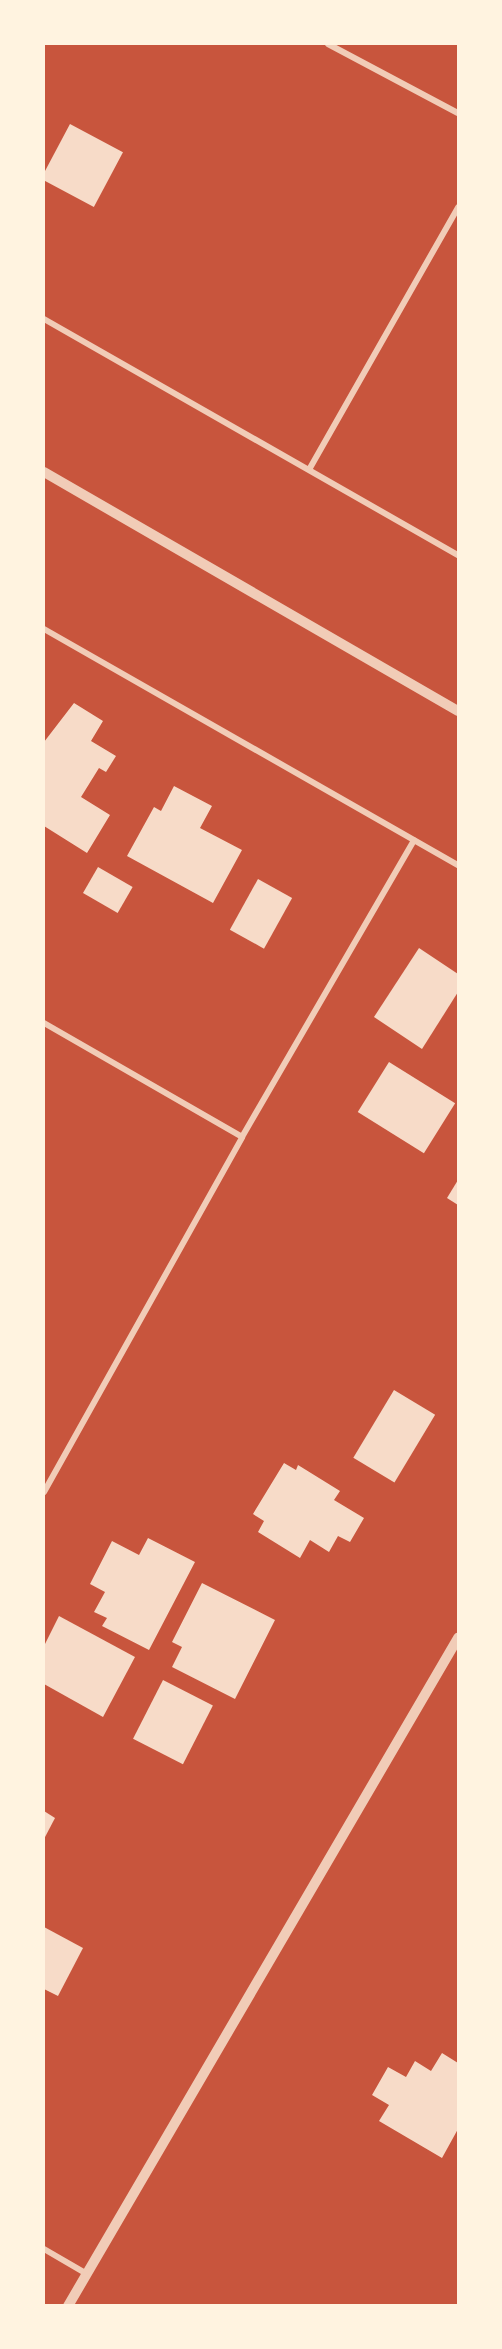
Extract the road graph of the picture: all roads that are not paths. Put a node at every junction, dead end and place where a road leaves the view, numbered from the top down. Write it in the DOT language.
graph roads {
  1 [pos="328,44"];
  2 [pos="459,113"];
  3 [pos="459,207"];
  4 [pos="44,319"];
  5 [pos="310,468"];
  6 [pos="44,472"];
  7 [pos="459,555"];
  8 [pos="44,629"];
  9 [pos="459,711"];
  10 [pos="414,840"];
  11 [pos="459,865"];
  12 [pos="44,1023"];
  13 [pos="242,1137"];
  14 [pos="44,1492"];
  15 [pos="459,1638"];
  16 [pos="44,2249"];
  17 [pos="87,2274"];
  18 [pos="68,2306"];
  1 -- 2 [label="street"];
  3 -- 5 [label="street"];
  4 -- 5 [label="street"];
  5 -- 7 [label="street"];
  6 -- 9 [label="street"];
  8 -- 10 [label="street"];
  10 -- 11 [label="street"];
  10 -- 13 [label="street"];
  12 -- 13 [label="street"];
  13 -- 14 [label="street"];
  15 -- 17 [label="street"];
  16 -- 17 [label="street"];
  17 -- 18 [label="street"];
}
